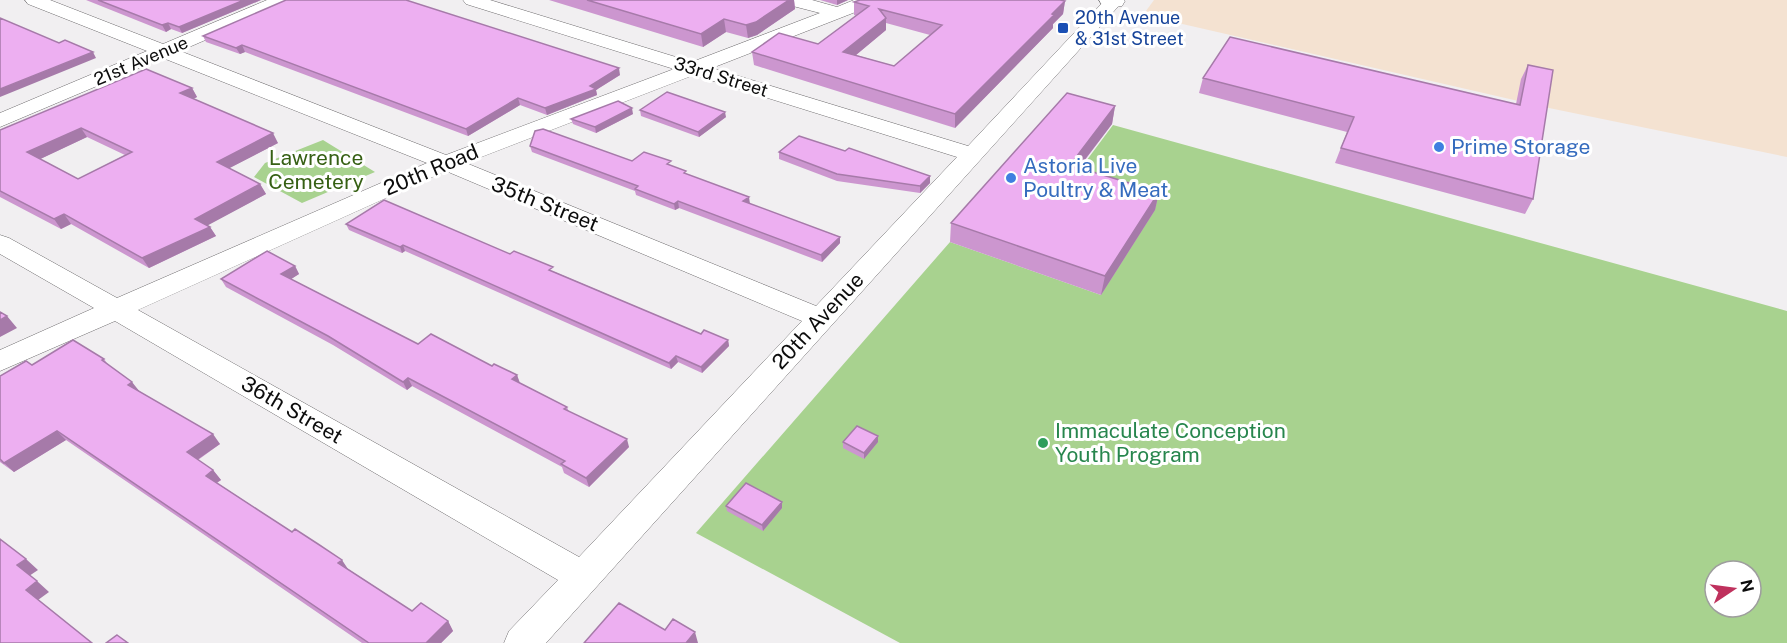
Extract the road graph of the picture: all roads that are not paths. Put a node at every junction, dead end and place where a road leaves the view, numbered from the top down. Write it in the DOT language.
graph roads {
  1 [pos="34,0"];
  2 [pos="282,0"];
  3 [pos="471,0"];
  4 [pos="791,0"];
  5 [pos="870,0"];
  6 [pos="1113,0"];
  7 [pos="837,12"];
  8 [pos="163,51"];
  9 [pos="692,68"];
  10 [pos="0,121"];
  11 [pos="971,154"];
  12 [pos="446,163"];
  13 [pos="0,243"];
  14 [pos="114,308"];
  15 [pos="821,318"];
  16 [pos="0,361"];
  17 [pos="584,577"];
  18 [pos="522,643"];
  1 -- 8 [label="street, 35th Street"];
  2 -- 8 [label="street, 21st Avenue"];
  3 -- 9 [label="street, 33rd Street"];
  4 -- 7 [label="street"];
  5 -- 7 [label="street, 20th Road"];
  6 -- 11 [label="street, 20th Avenue"];
  7 -- 9 [label="street, 20th Road"];
  8 -- 10 [label="street, 21st Avenue"];
  8 -- 12 [label="street, 35th Street"];
  9 -- 11 [label="street, 33rd Street"];
  9 -- 12 [label="street, 20th Road"];
  11 -- 15 [label="street, 20th Avenue"];
  12 -- 14 [label="street, 20th Road"];
  12 -- 15 [label="street, 35th Street"];
  13 -- 14 [label="street, 36th Street"];
  14 -- 16 [label="street, 20th Road"];
  14 -- 17 [label="street, 36th Street"];
  15 -- 17 [label="street, 20th Avenue"];
  17 -- 18 [label="street, 20th Avenue"];
}
